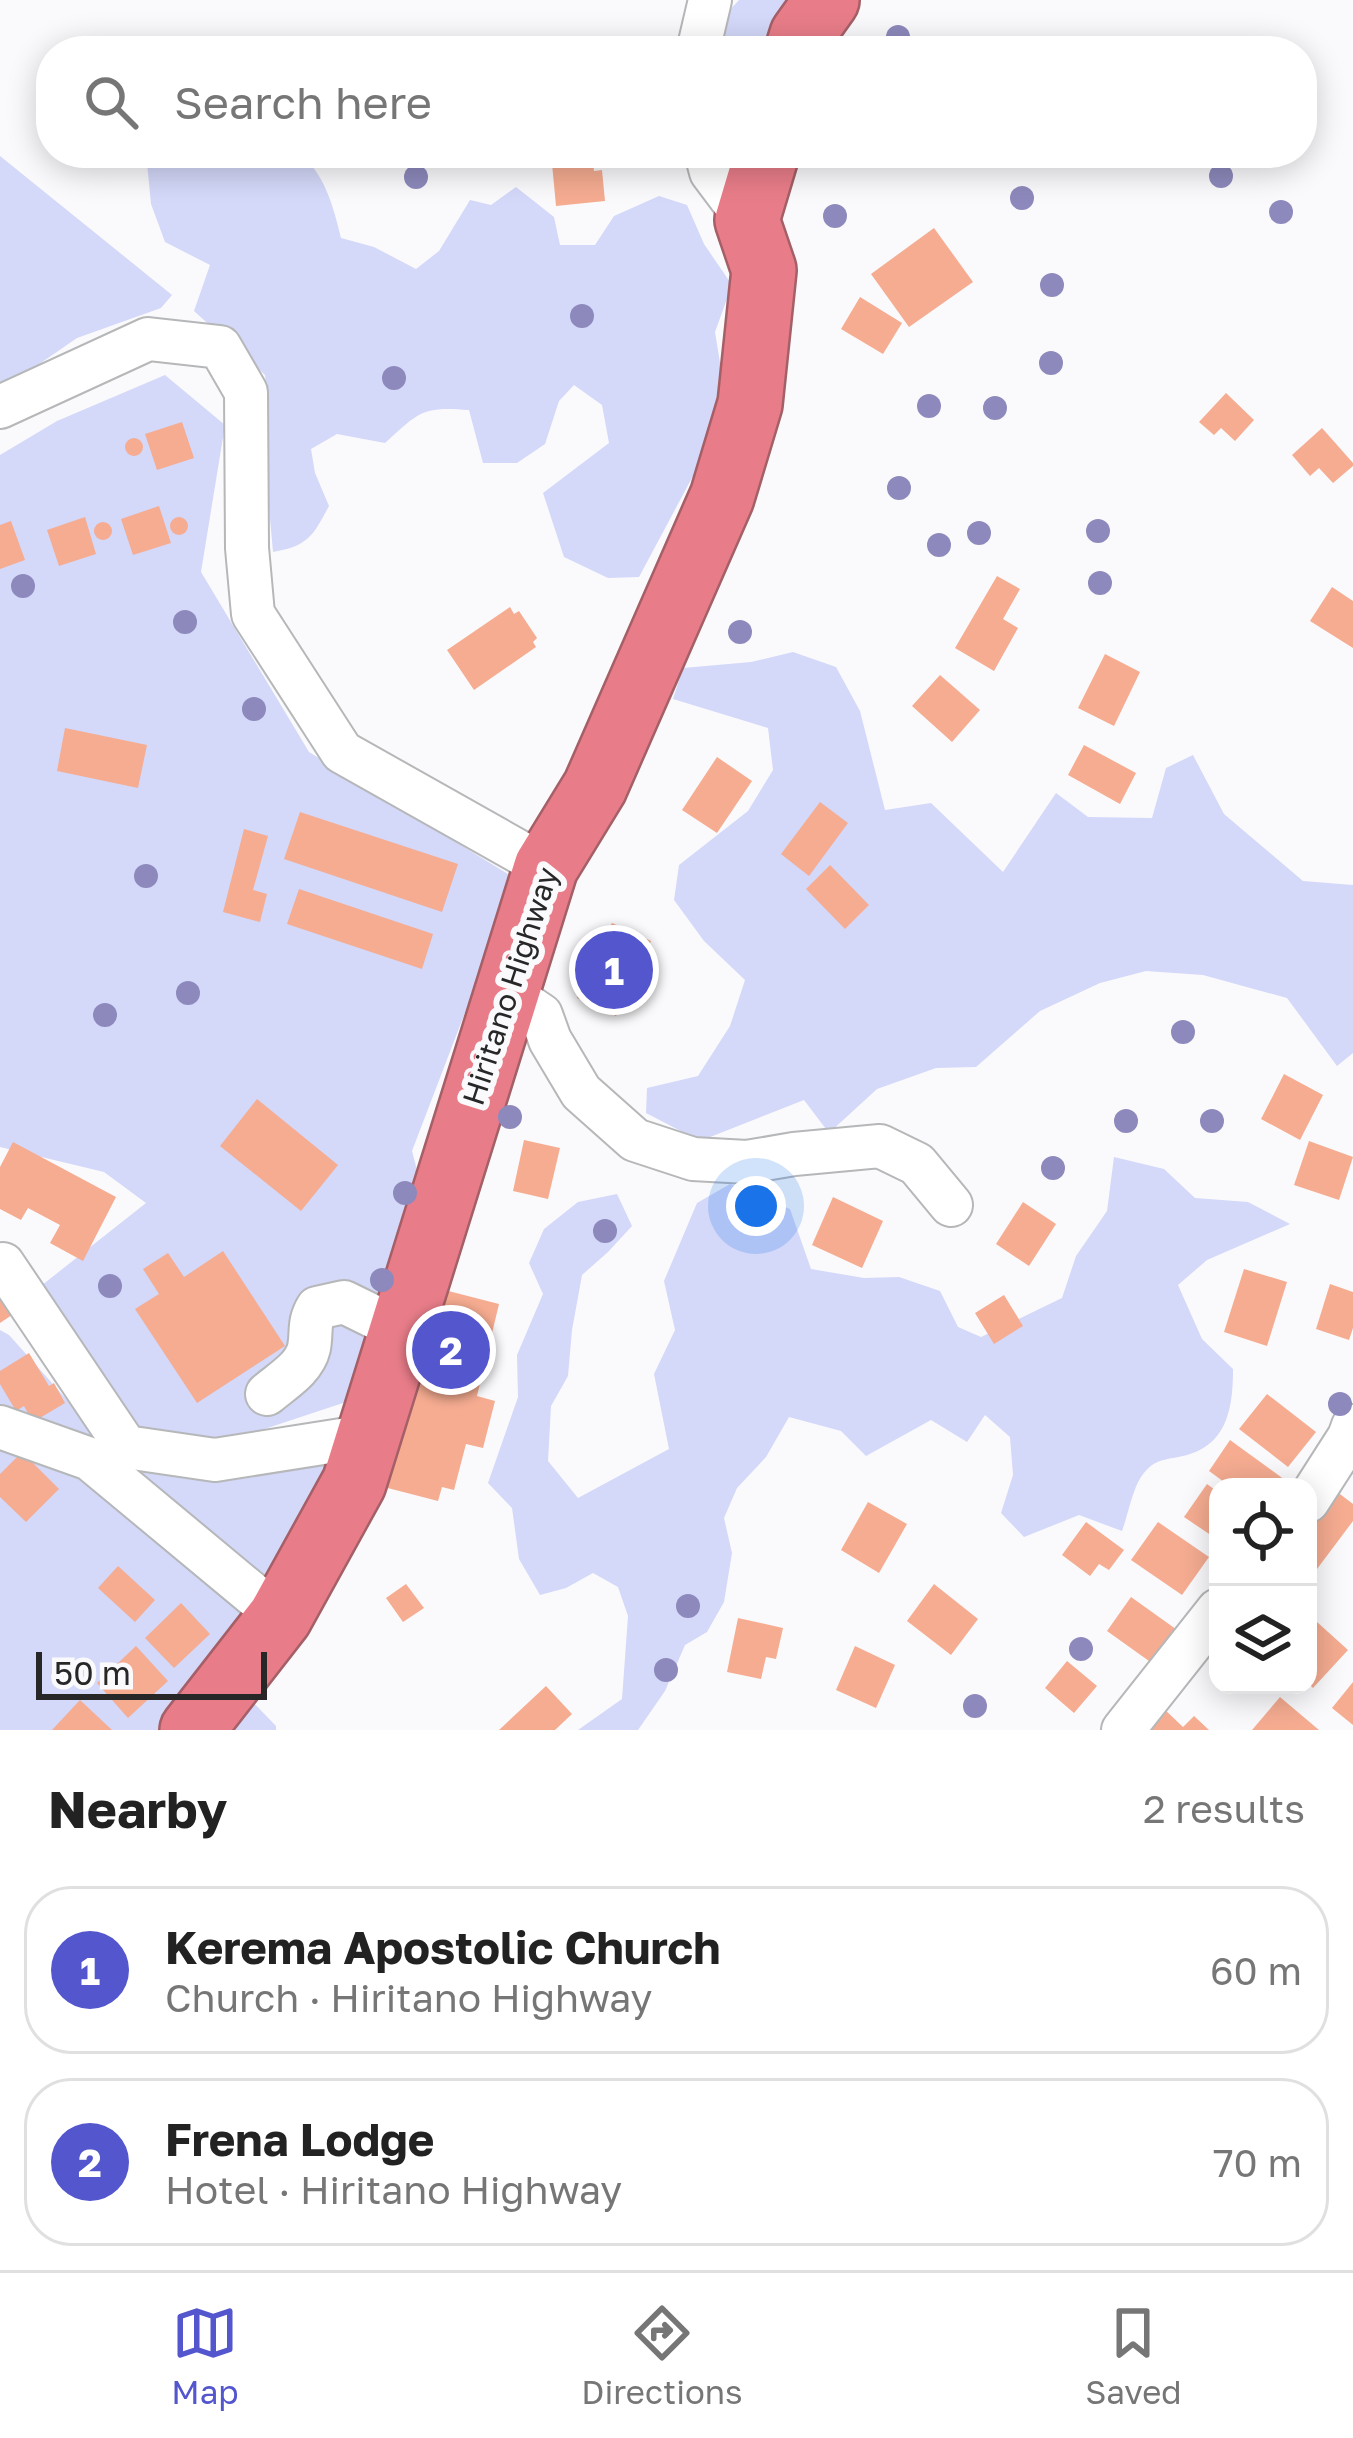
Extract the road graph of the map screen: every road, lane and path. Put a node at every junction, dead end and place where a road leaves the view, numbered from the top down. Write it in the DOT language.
graph roads {
  1 [pos="710,0"];
  2 [pos="827,0"];
  3 [pos="702,36"];
  4 [pos="802,36"];
  5 [pos="710,168"];
  6 [pos="763,168"];
  7 [pos="747,220"];
  8 [pos="0,407"];
  9 [pos="546,866"];
  10 [pos="507,992"];
  11 [pos="951,1204"];
  12 [pos="3,1264"];
  13 [pos="400,1330"];
  14 [pos="267,1394"];
  15 [pos="1353,1426"];
  16 [pos="0,1427"];
  17 [pos="368,1436"];
  18 [pos="1317,1487"];
  19 [pos="280,1617"];
  20 [pos="1209,1621"];
  21 [pos="192,1730"];
  22 [pos="1124,1730"];
  1 -- 3 [label="street"];
  2 -- 4 [label="highway"];
  5 -- 7 [label="street"];
  6 -- 7 [label="highway"];
  7 -- 9 [label="highway, Hiritano Highway"];
  8 -- 9 [label="street"];
  9 -- 10 [label="highway, Hiritano Highway"];
  10 -- 11 [label="street"];
  10 -- 13 [label="highway, Hiritano Highway"];
  12 -- 17 [label="street"];
  13 -- 14 [label="street"];
  13 -- 17 [label="highway, Hiritano Highway"];
  15 -- 18 [label="street"];
  16 -- 19 [label="street"];
  17 -- 19 [label="highway, Hiritano Highway"];
  19 -- 21 [label="highway, Hiritano Highway"];
  20 -- 22 [label="street"];
}
